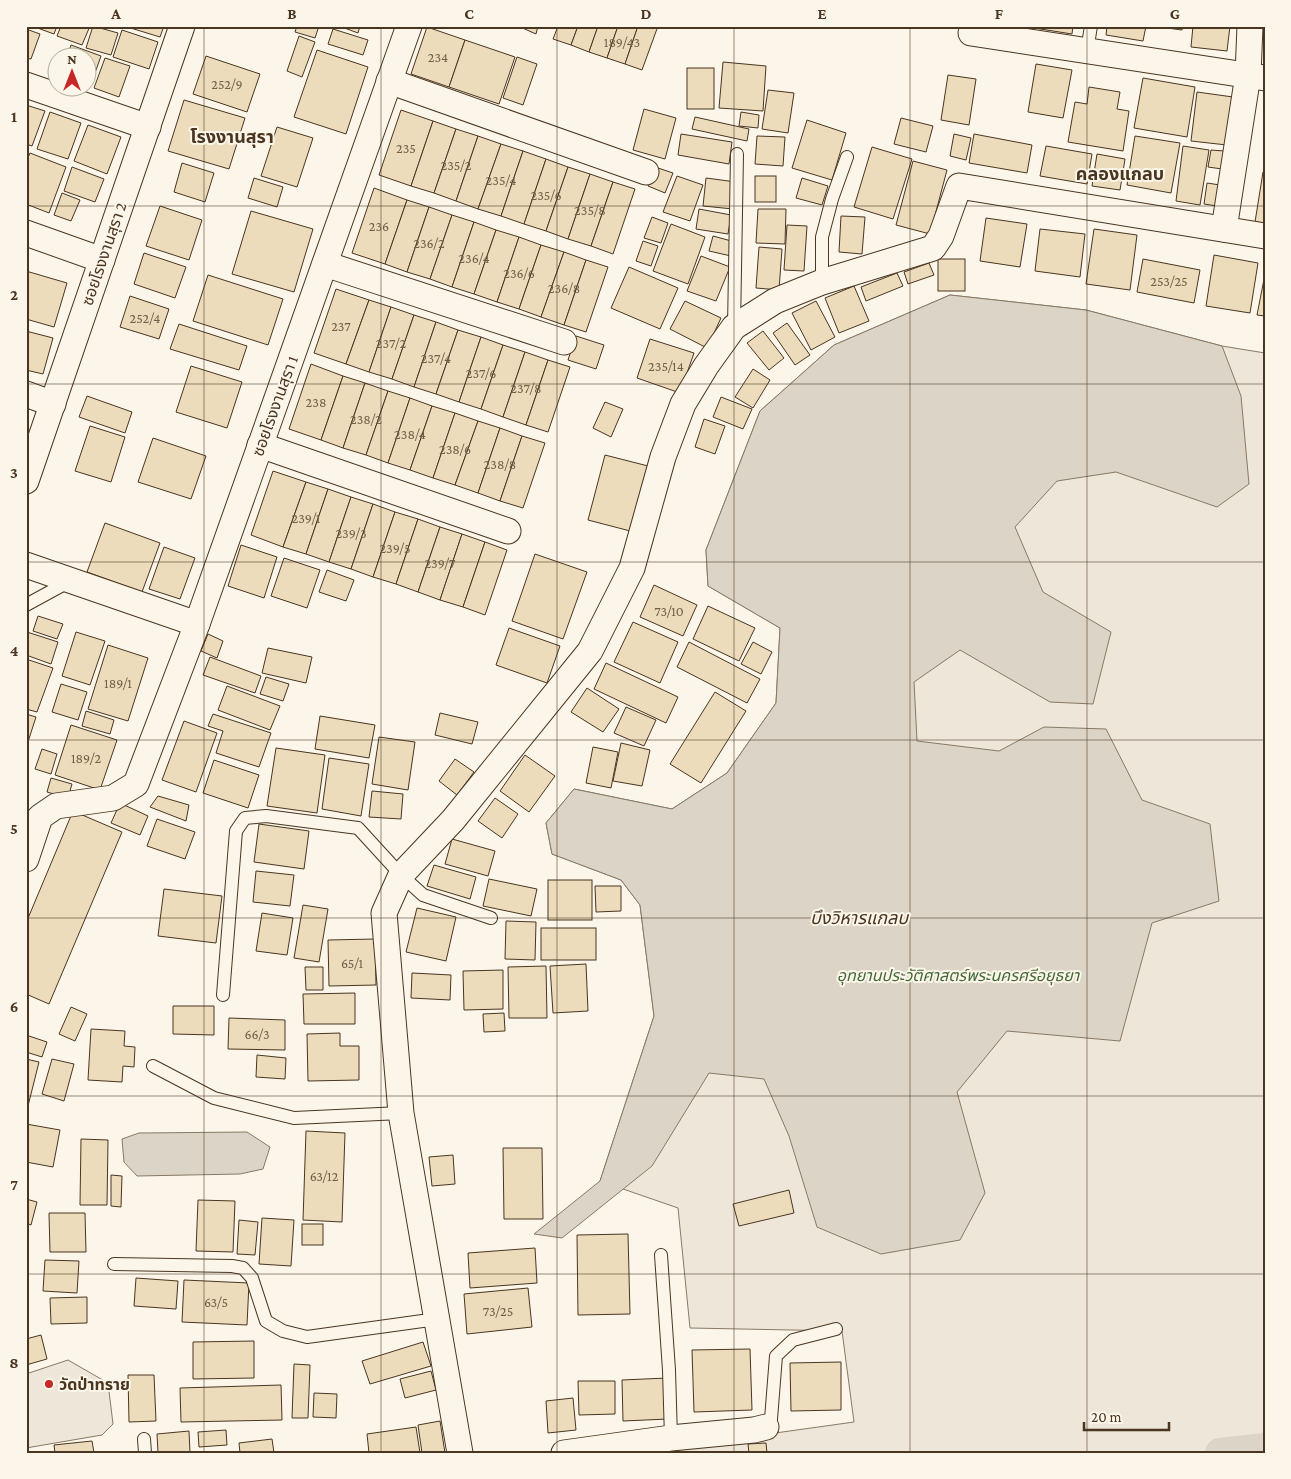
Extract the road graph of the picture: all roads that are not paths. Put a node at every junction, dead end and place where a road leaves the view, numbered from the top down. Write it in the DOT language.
graph roads {
  1 [pos="182,26"];
  2 [pos="409,26"];
  3 [pos="1091,26"];
  4 [pos="1250,26"];
  5 [pos="970,33"];
  6 [pos="1087,51"];
  7 [pos="1256,76"];
  8 [pos="389,81"];
  9 [pos="26,84"];
  10 [pos="148,127"];
  11 [pos="737,154"];
  12 [pos="847,157"];
  13 [pos="646,172"];
  14 [pos="1224,229"];
  15 [pos="26,233"];
  16 [pos="1265,236"];
  17 [pos="102,260"];
  18 [pos="325,264"];
  19 [pos="822,282"];
  20 [pos="734,327"];
  21 [pos="564,342"];
  22 [pos="26,394"];
  23 [pos="53,404"];
  24 [pos="260,445"];
  25 [pos="26,481"];
  26 [pos="508,531"];
  27 [pos="26,565"];
  28 [pos="72,581"];
  29 [pos="26,605"];
  30 [pos="198,624"];
  31 [pos="26,859"];
  32 [pos="401,875"];
  33 [pos="491,918"];
  34 [pos="223,995"];
  35 [pos="153,1066"];
  36 [pos="401,1113"];
  37 [pos="660,1255"];
  38 [pos="114,1264"];
  39 [pos="437,1319"];
  40 [pos="836,1329"];
  41 [pos="766,1427"];
  42 [pos="671,1438"];
  43 [pos="144,1439"];
  44 [pos="145,1453"];
  45 [pos="460,1453"];
  46 [pos="564,1453"];
  1 -- 10 [label="street, ซอยโรงงานสุรา 2"];
  2 -- 8 [label="street, ซอยโรงงานสุรา 1"];
  3 -- 6 [label="lane"];
  4 -- 7 [label="street"];
  5 -- 6 [label="street"];
  6 -- 7 [label="street"];
  7 -- 14 [label="street"];
  8 -- 13 [label="street"];
  8 -- 18 [label="street, ซอยโรงงานสุรา 1"];
  9 -- 10 [label="street"];
  10 -- 17 [label="street, ซอยโรงงานสุรา 2"];
  11 -- 20 [label="lane"];
  12 -- 19 [label="lane"];
  14 -- 16 [label="street"];
  14 -- 19 [label="street"];
  15 -- 17 [label="street"];
  17 -- 23 [label="street, ซอยโรงงานสุรา 2"];
  18 -- 21 [label="street"];
  18 -- 24 [label="street, ซอยโรงงานสุรา 1"];
  19 -- 20 [label="street"];
  20 -- 32 [label="street"];
  22 -- 23 [label="street"];
  23 -- 25 [label="street, ซอยโรงงานสุรา 2"];
  24 -- 26 [label="street"];
  24 -- 30 [label="street, ซอยโรงงานสุรา 1"];
  27 -- 28 [label="street"];
  28 -- 29 [label="lane"];
  28 -- 30 [label="street"];
  30 -- 31 [label="street, ซอยโรงงานสุรา 1"];
  32 -- 33 [label="lane"];
  32 -- 34 [label="lane"];
  32 -- 36 [label="street"];
  35 -- 36 [label="lane"];
  36 -- 39 [label="street"];
  37 -- 42 [label="lane"];
  38 -- 39 [label="lane"];
  39 -- 45 [label="street"];
  40 -- 41 [label="lane"];
  41 -- 42 [label="street"];
  42 -- 46 [label="street"];
  43 -- 44 [label="lane"];
}
